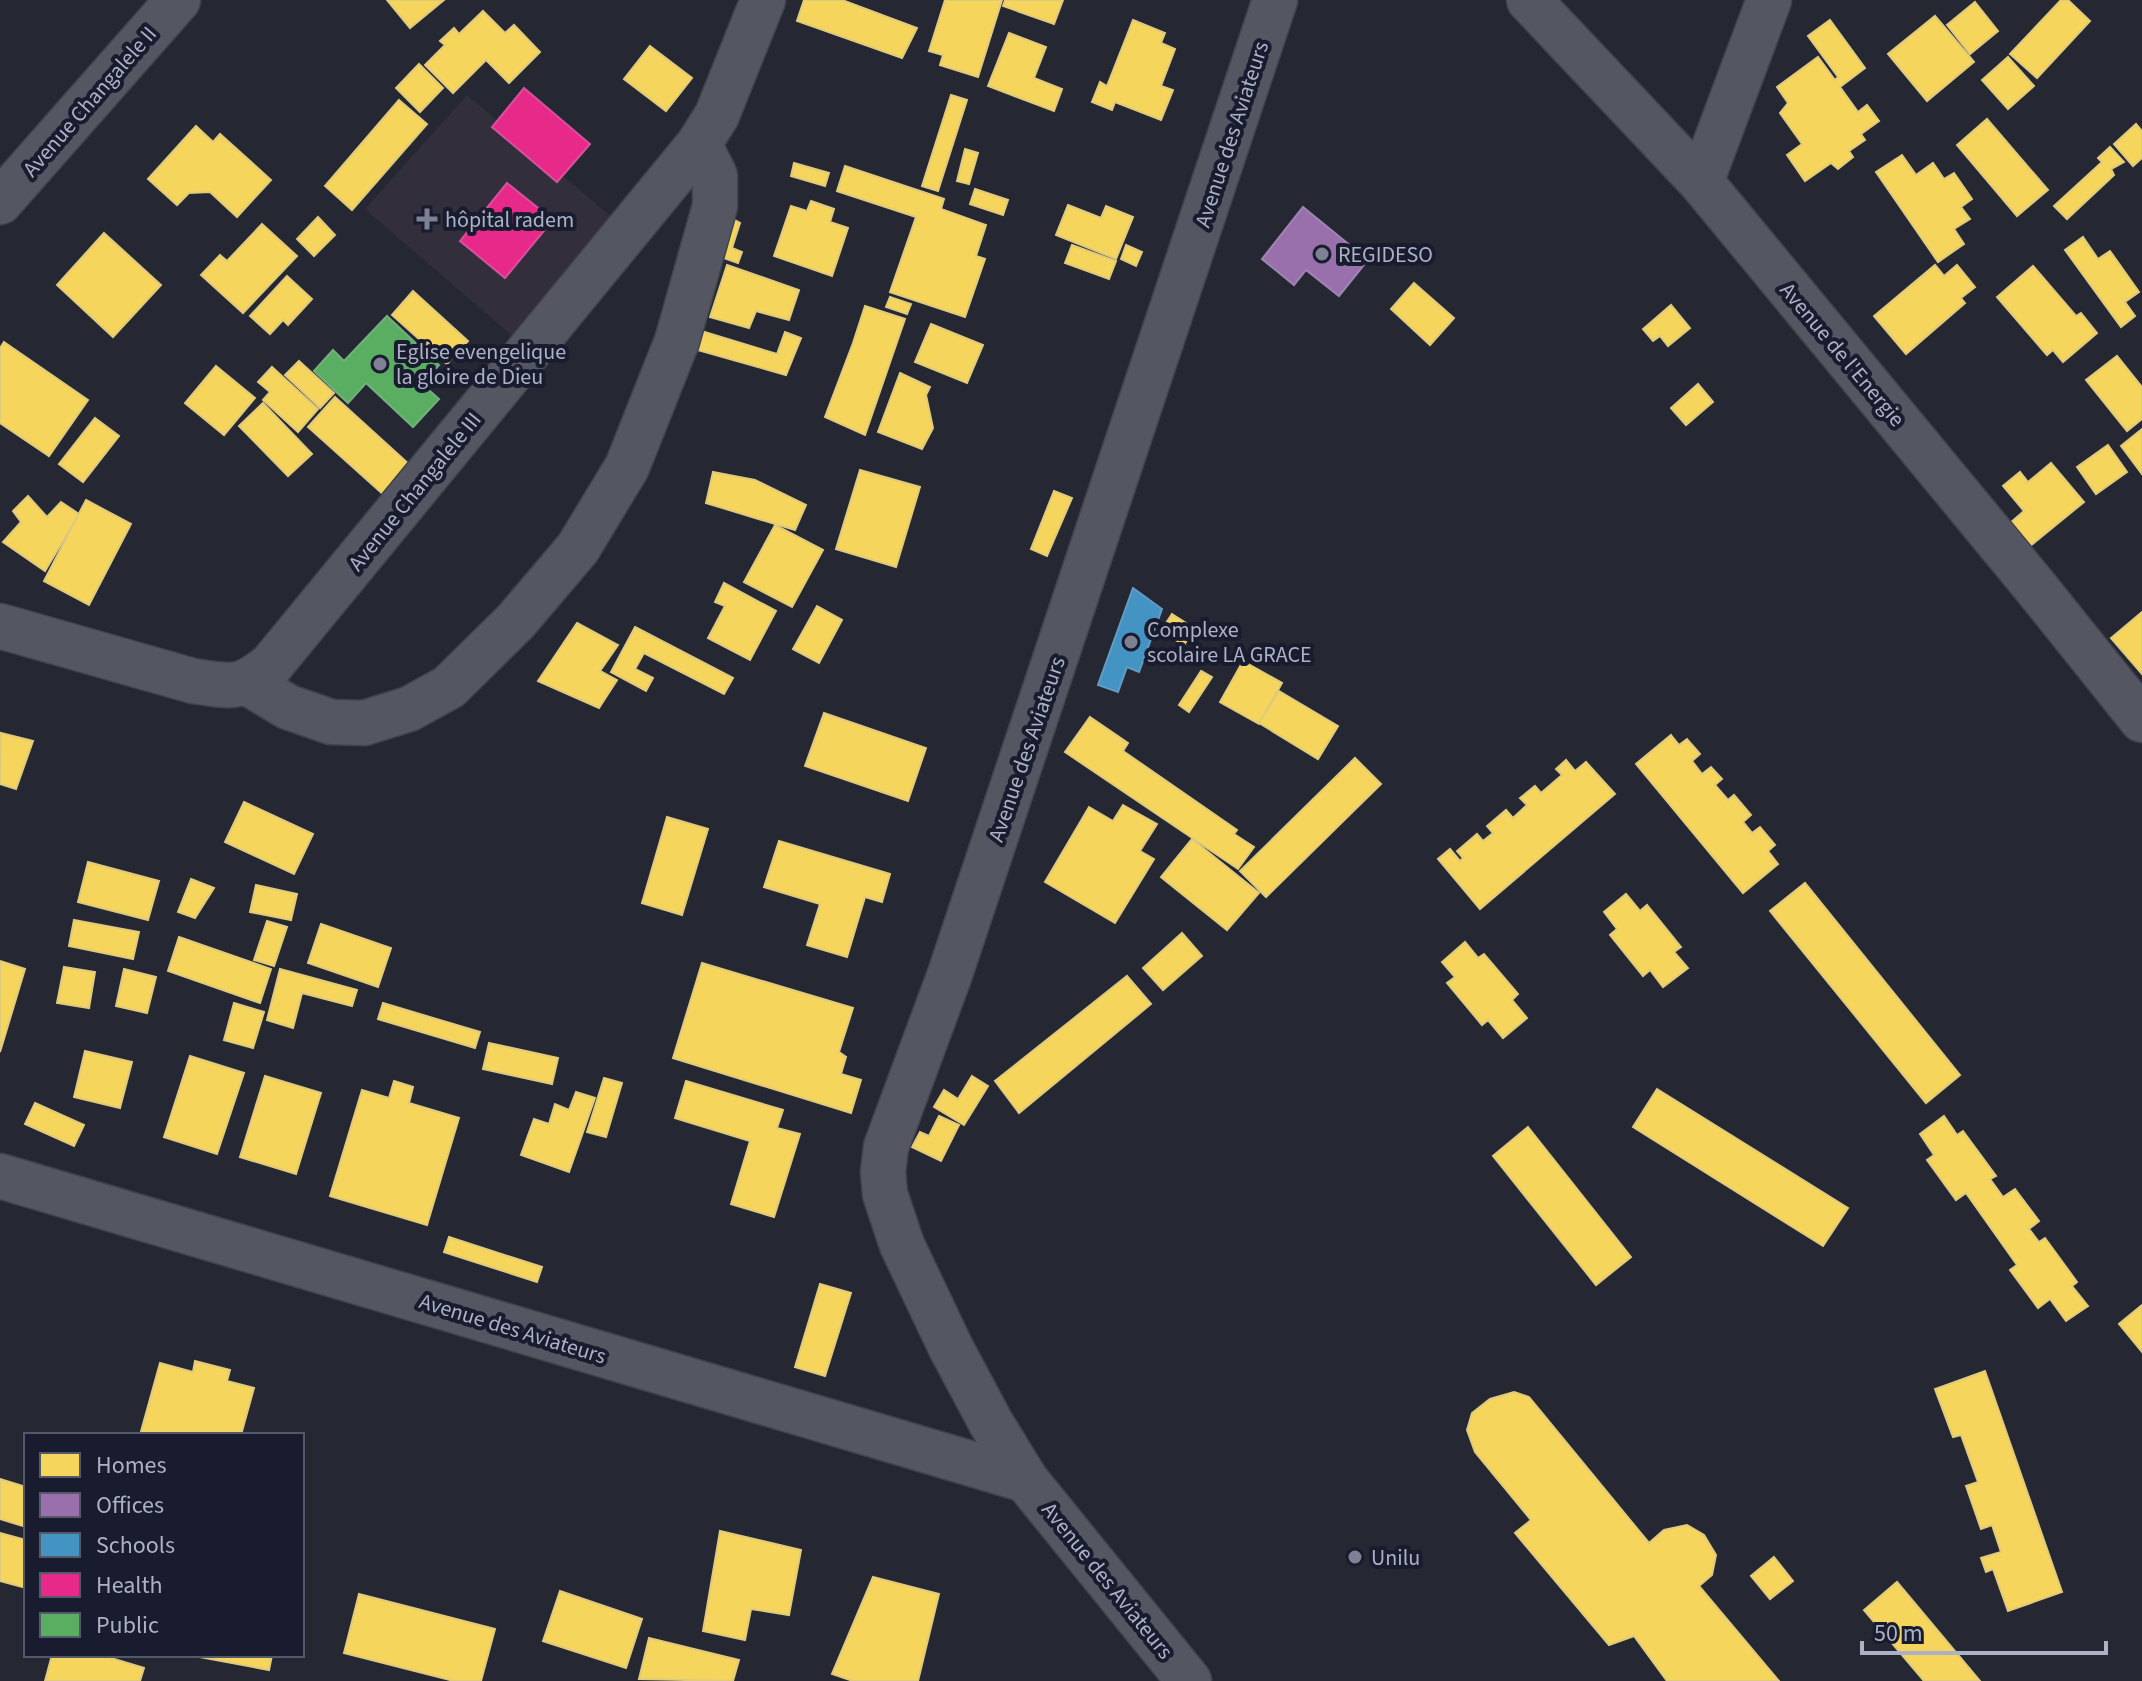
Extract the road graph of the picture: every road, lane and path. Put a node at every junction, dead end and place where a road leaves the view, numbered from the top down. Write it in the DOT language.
graph roads {
  1 [pos="178,0"];
  2 [pos="763,0"];
  3 [pos="1275,0"];
  4 [pos="1529,0"];
  5 [pos="1769,0"];
  6 [pos="699,144"];
  7 [pos="1701,182"];
  8 [pos="0,202"];
  9 [pos="0,626"];
  10 [pos="248,683"];
  11 [pos="2142,720"];
  12 [pos="0,1176"];
  13 [pos="1026,1480"];
  14 [pos="1189,1681"];
  1 -- 8 [label="street, Avenue Changalele II"];
  2 -- 6 [label="street, Avenue Changalele III"];
  3 -- 13 [label="street, Avenue des Aviateurs"];
  4 -- 7 [label="street, Avenue de l'Energie"];
  5 -- 7 [label="street"];
  6 -- 10 [label="street, Avenue Changalele III"];
  6 -- 10 [label="street"];
  7 -- 11 [label="street, Avenue de l'Energie"];
  9 -- 10 [label="street"];
  12 -- 13 [label="street, Avenue des Aviateurs"];
  13 -- 14 [label="street, Avenue des Aviateurs"];
}
